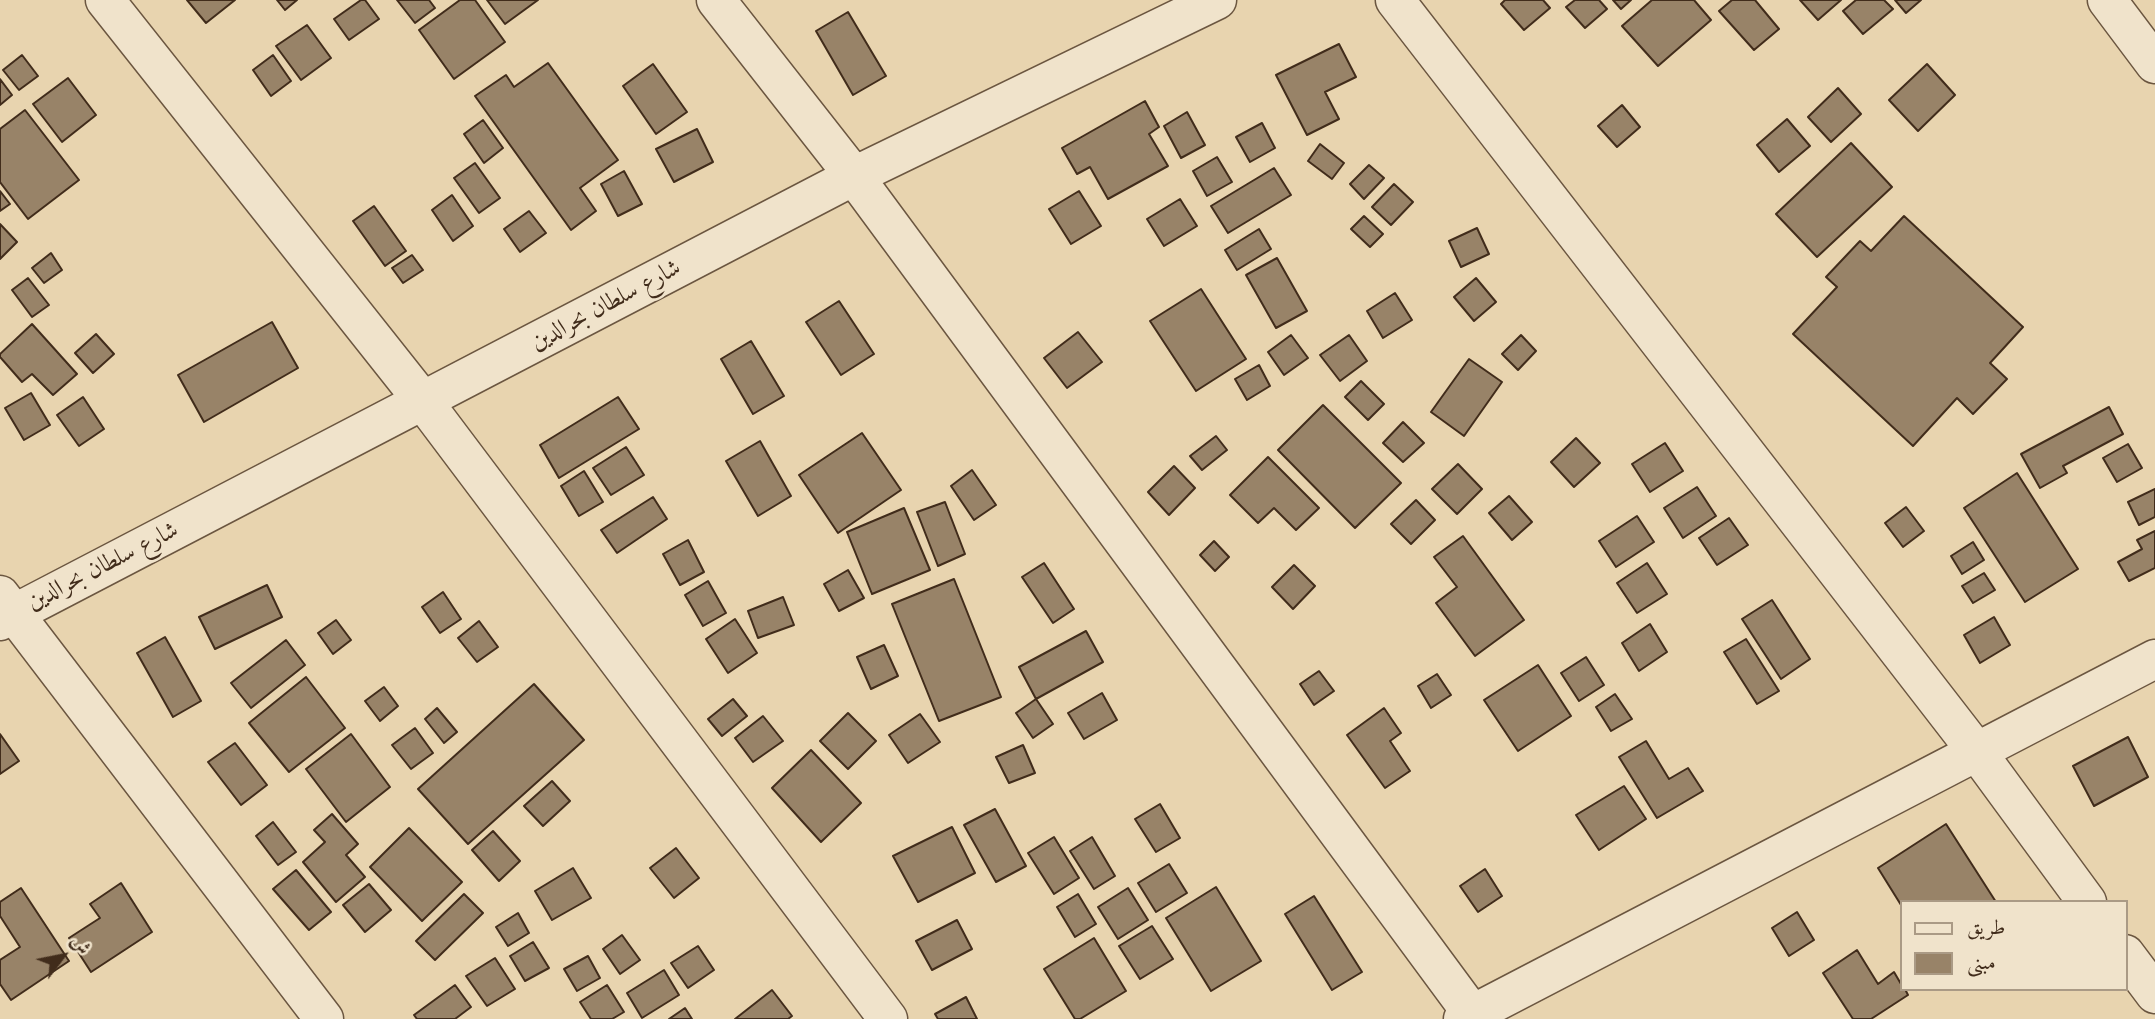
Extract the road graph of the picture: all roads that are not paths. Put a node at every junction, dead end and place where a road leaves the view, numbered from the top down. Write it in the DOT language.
graph roads {
  1 [pos="105,0"];
  2 [pos="716,0"];
  3 [pos="1217,0"];
  4 [pos="1395,0"];
  5 [pos="2107,0"];
  6 [pos="2155,64"];
  7 [pos="854,176"];
  8 [pos="423,401"];
  9 [pos="5,610"];
  10 [pos="2155,659"];
  11 [pos="1977,752"];
  12 [pos="2086,900"];
  13 [pos="2127,957"];
  14 [pos="2155,994"];
  15 [pos="1470,1018"];
  16 [pos="324,1019"];
  17 [pos="888,1019"];
  1 -- 8 [label="street"];
  2 -- 7 [label="street"];
  3 -- 7 [label="street, شارع سلطان بحرالدين"];
  4 -- 11 [label="street"];
  5 -- 6 [label="street"];
  7 -- 8 [label="street, شارع سلطان بحرالدين"];
  7 -- 15 [label="street"];
  8 -- 9 [label="street, شارع سلطان بحرالدين"];
  8 -- 17 [label="street"];
  9 -- 16 [label="street"];
  10 -- 11 [label="street"];
  11 -- 12 [label="street"];
  11 -- 15 [label="street"];
  13 -- 14 [label="street"];
}
